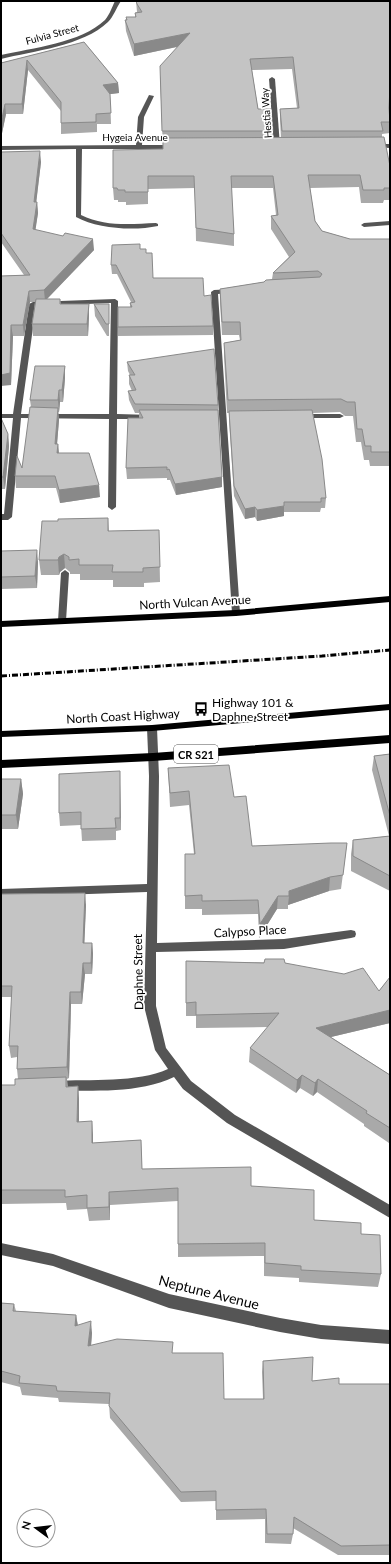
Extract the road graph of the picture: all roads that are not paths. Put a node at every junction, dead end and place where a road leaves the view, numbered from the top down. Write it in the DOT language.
graph roads {
  1 [pos="118,1"];
  2 [pos="1,57"];
  3 [pos="272,79"];
  4 [pos="151,96"];
  5 [pos="185,146"];
  6 [pos="269,146"];
  7 [pos="277,146"];
  8 [pos="285,146"];
  9 [pos="367,146"];
  10 [pos="390,146"];
  11 [pos="80,147"];
  12 [pos="139,147"];
  13 [pos="1,148"];
  14 [pos="390,223"];
  15 [pos="156,225"];
  16 [pos="364,225"];
  17 [pos="238,291"];
  18 [pos="17,415"];
  19 [pos="1,416"];
  20 [pos="113,416"];
  21 [pos="293,416"];
  22 [pos="340,416"];
  23 [pos="160,417"];
  24 [pos="112,508"];
  25 [pos="1,517"];
  26 [pos="65,573"];
  27 [pos="390,599"];
  28 [pos="236,613"];
  29 [pos="62,621"];
  30 [pos="1,624"];
  31 [pos="390,707"];
  32 [pos="152,728"];
  33 [pos="1,734"];
  34 [pos="390,739"];
  35 [pos="153,757"];
  36 [pos="1,764"];
  37 [pos="151,888"];
  38 [pos="1,893"];
  39 [pos="351,934"];
  40 [pos="150,948"];
  41 [pos="176,1071"];
  42 [pos="42,1086"];
  43 [pos="390,1212"];
  44 [pos="1,1249"];
  45 [pos="390,1337"];
  1 -- 2 [label="street, Fulvia Street"];
  3 -- 7 [label="street, Hestia Way"];
  4 -- 12 [label="street"];
  5 -- 12 [label="street, Hygeia Avenue"];
  6 -- 7 [label="street"];
  7 -- 8 [label="street"];
  9 -- 10 [label="street"];
  11 -- 12 [label="street, Hygeia Avenue"];
  11 -- 13 [label="street, Hygeia Avenue"];
  11 -- 15 [label="street"];
  14 -- 16 [label="street"];
  17 -- 28 [label="street"];
  18 -- 19 [label="street"];
  18 -- 20 [label="street"];
  18 -- 20 [label="street"];
  18 -- 25 [label="street"];
  20 -- 23 [label="street"];
  20 -- 24 [label="street"];
  21 -- 22 [label="street"];
  26 -- 29 [label="street"];
  27 -- 28 [label="main road, North Vulcan Avenue"];
  28 -- 29 [label="main road, North Vulcan Avenue"];
  29 -- 30 [label="main road, North Vulcan Avenue"];
  31 -- 32 [label="main road, North Coast Highway"];
  32 -- 33 [label="main road, North Coast Highway"];
  32 -- 35 [label="street, Daphne Street"];
  34 -- 35 [label="main road, CR S21"];
  35 -- 36 [label="main road, CR S21"];
  35 -- 37 [label="street, Daphne Street"];
  37 -- 38 [label="street"];
  37 -- 40 [label="street, Daphne Street"];
  39 -- 40 [label="street, Calypso Place"];
  40 -- 41 [label="street, Daphne Street"];
  41 -- 42 [label="street"];
  41 -- 43 [label="street, Daphne Street"];
  44 -- 45 [label="street, Neptune Avenue"];
}
